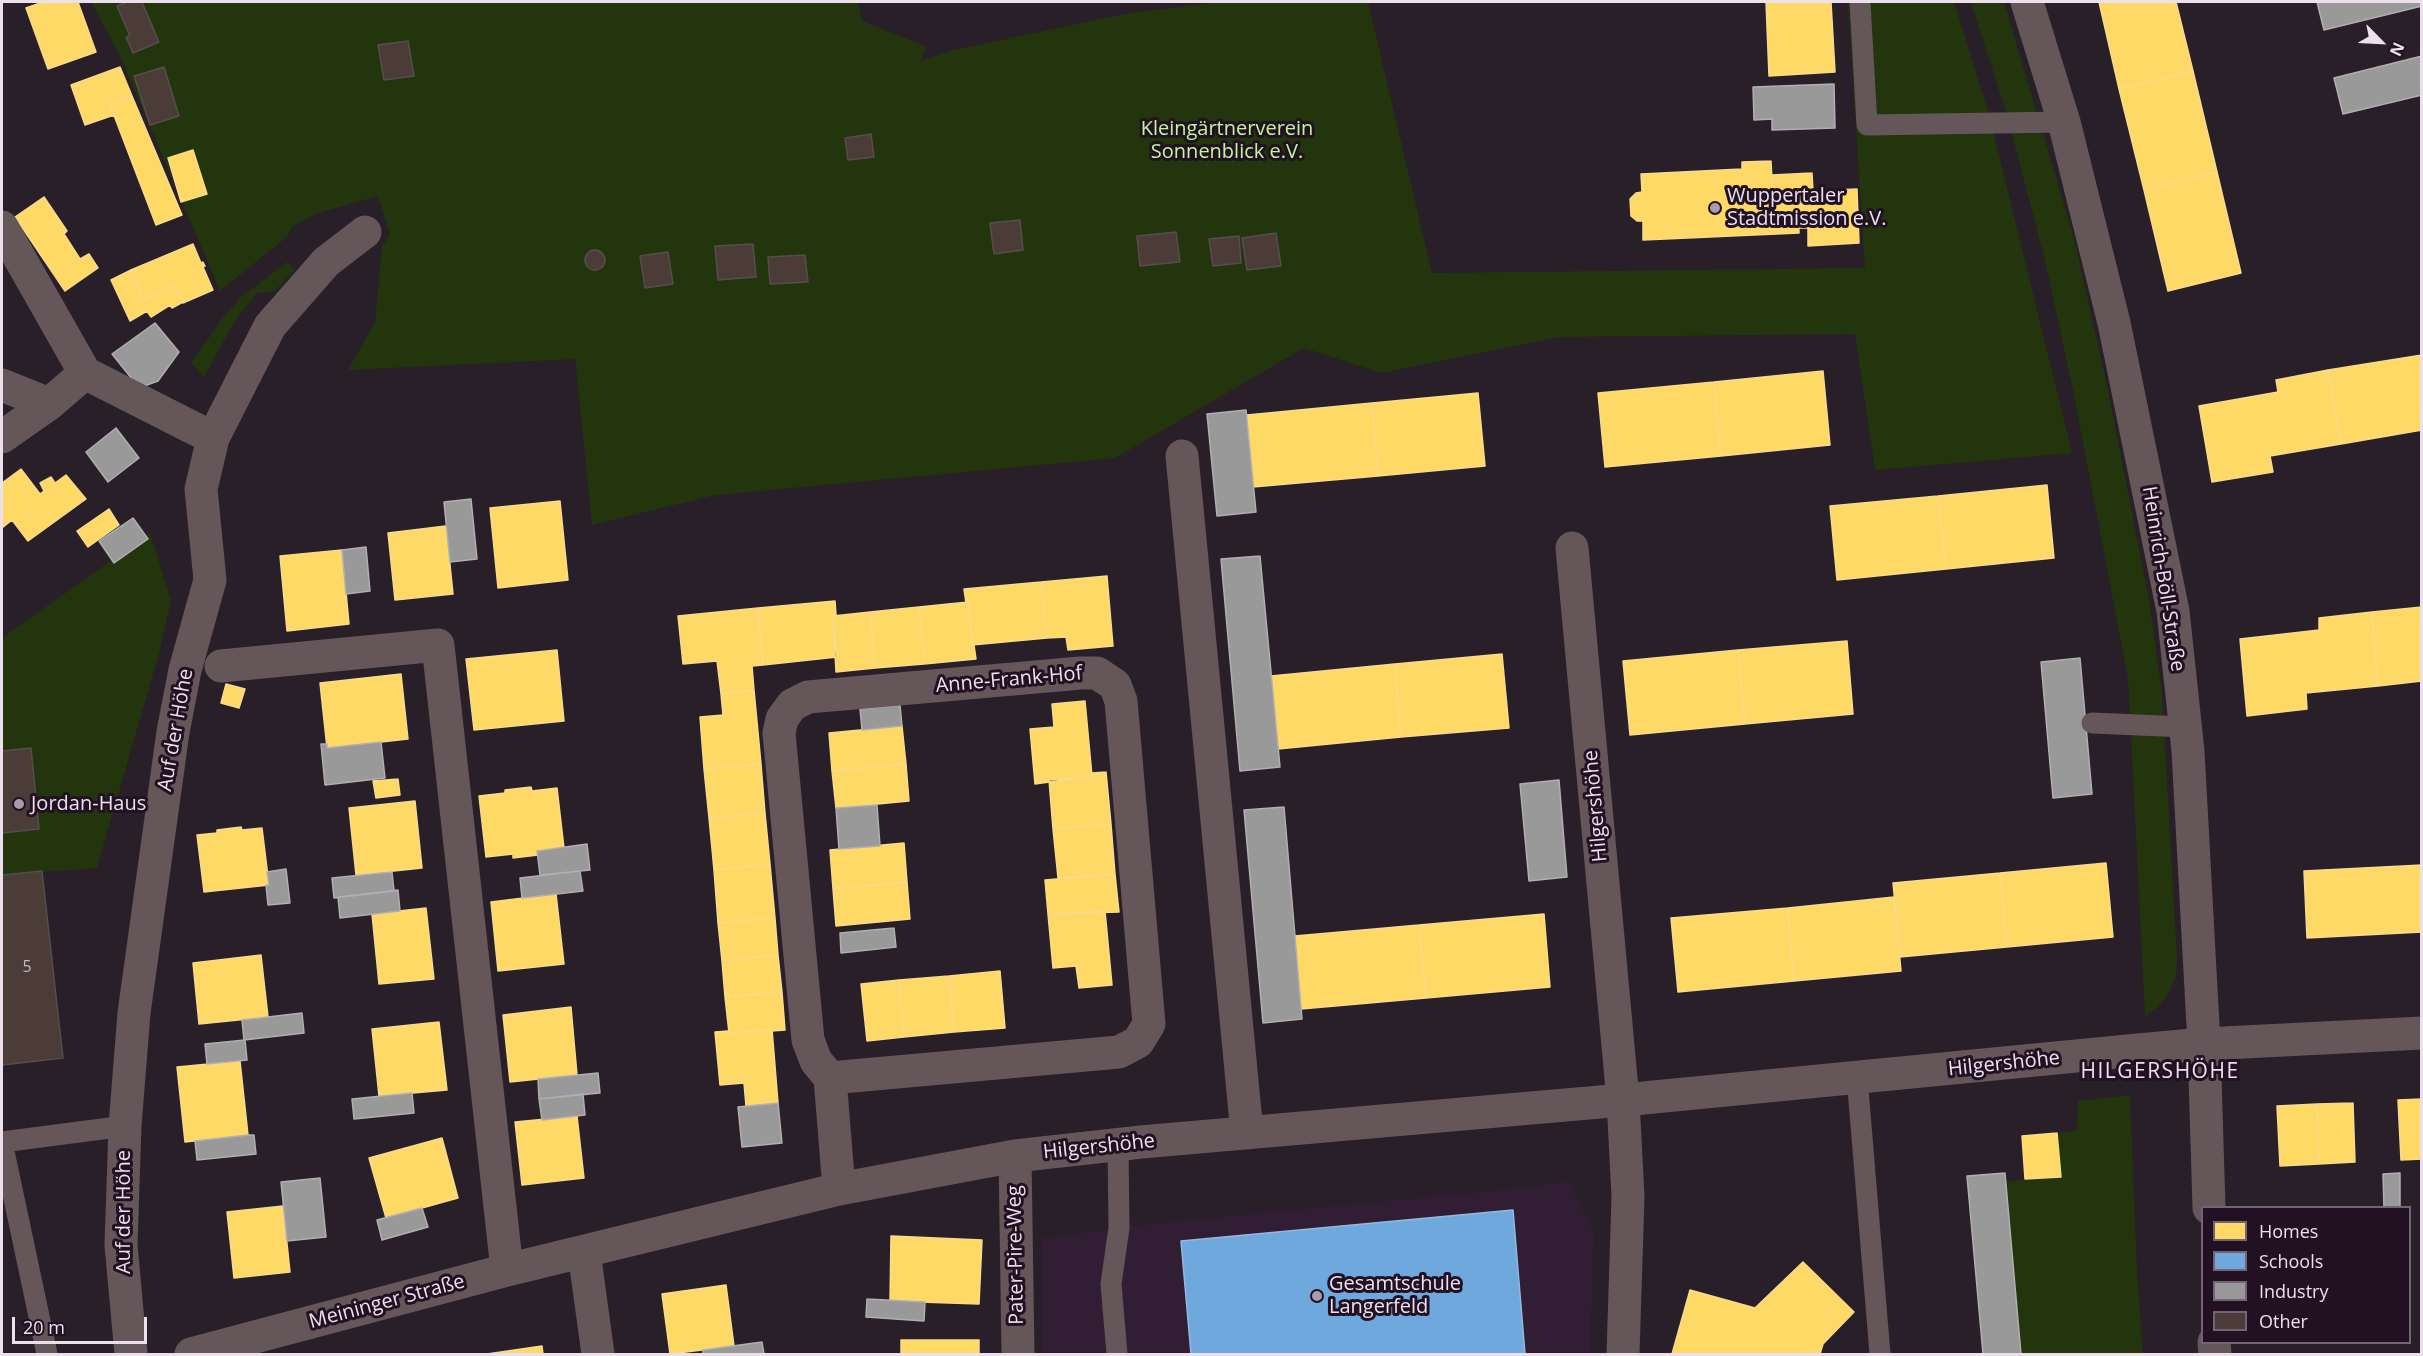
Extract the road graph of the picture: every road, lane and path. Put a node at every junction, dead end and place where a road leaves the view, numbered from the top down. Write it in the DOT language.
graph roads {
  1 [pos="1860,2"];
  2 [pos="2027,2"];
  3 [pos="2064,122"];
  4 [pos="2,227"];
  5 [pos="365,232"];
  6 [pos="85,373"];
  7 [pos="2,385"];
  8 [pos="49,404"];
  9 [pos="2,437"];
  10 [pos="213,438"];
  11 [pos="1182,456"];
  12 [pos="1572,548"];
  13 [pos="221,666"];
  14 [pos="185,670"];
  15 [pos="2092,723"];
  16 [pos="2185,727"];
  17 [pos="2421,1033"];
  18 [pos="2204,1044"];
  19 [pos="1857,1077"];
  20 [pos="830,1078"];
  21 [pos="1623,1100"];
  22 [pos="125,1126"];
  23 [pos="1246,1133"];
  24 [pos="1118,1145"];
  25 [pos="1015,1156"];
  26 [pos="839,1189"];
  27 [pos="2209,1206"];
  28 [pos="584,1252"];
  29 [pos="507,1270"];
  30 [pos="47,1354"];
  31 [pos="131,1354"];
  32 [pos="191,1354"];
  33 [pos="598,1354"];
  34 [pos="1018,1354"];
  35 [pos="1117,1354"];
  36 [pos="1623,1354"];
  37 [pos="1880,1354"];
  1 -- 3 [label="lane"];
  2 -- 3 [label="street, Heinrich-Böll-Straße"];
  3 -- 16 [label="street, Heinrich-Böll-Straße"];
  4 -- 6 [label="street"];
  5 -- 10 [label="street, Auf der Höhe"];
  6 -- 8 [label="street"];
  6 -- 10 [label="street"];
  7 -- 8 [label="street"];
  8 -- 9 [label="street"];
  10 -- 14 [label="street, Auf der Höhe"];
  11 -- 23 [label="street"];
  12 -- 21 [label="street, Hilgershöhe"];
  13 -- 14 [label="lane"];
  13 -- 29 [label="street"];
  14 -- 22 [label="street, Auf der Höhe"];
  15 -- 16 [label="lane"];
  16 -- 18 [label="street, Heinrich-Böll-Straße"];
  17 -- 18 [label="street, Hilgershöhe"];
  18 -- 19 [label="street, Hilgershöhe"];
  18 -- 27 [label="street, Heinrich-Böll-Straße"];
  19 -- 21 [label="street, Hilgershöhe"];
  19 -- 37 [label="lane"];
  20 -- 20 [label="street, Anne-Frank-Hof"];
  20 -- 26 [label="street, Anne-Frank-Hof"];
  21 -- 23 [label="street, Hilgershöhe"];
  21 -- 36 [label="street, Hilgershöhe"];
  22 -- 30 [label="lane"];
  22 -- 31 [label="street, Auf der Höhe"];
  23 -- 24 [label="street, Hilgershöhe"];
  24 -- 25 [label="street, Hilgershöhe"];
  24 -- 35 [label="lane"];
  25 -- 26 [label="street, Hilgershöhe"];
  25 -- 34 [label="street, Pater-Pire-Weg"];
  26 -- 28 [label="street, Hilgershöhe"];
  28 -- 29 [label="street, Meininger Straße"];
  28 -- 33 [label="street"];
  29 -- 32 [label="street, Meininger Straße"];
}
